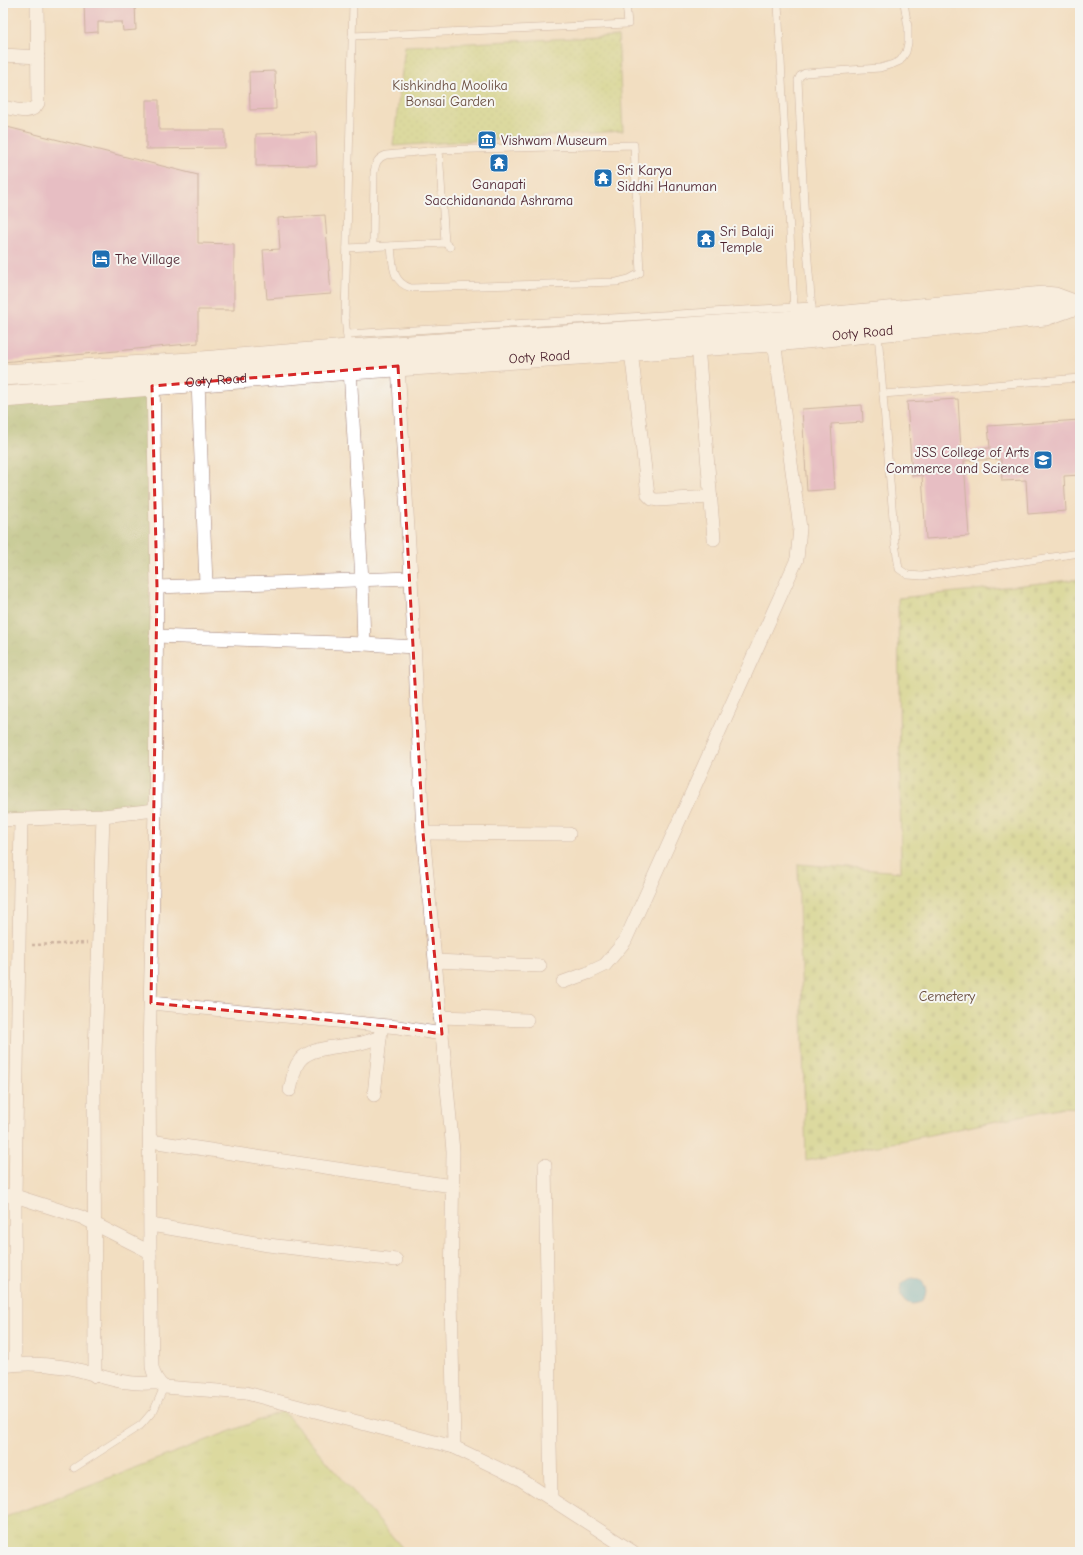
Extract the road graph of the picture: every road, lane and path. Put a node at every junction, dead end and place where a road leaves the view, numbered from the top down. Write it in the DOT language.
graph roads {
  1 [pos="37,3"];
  2 [pos="353,3"];
  3 [pos="626,3"];
  4 [pos="778,3"];
  5 [pos="904,3"];
  6 [pos="352,36"];
  7 [pos="3,55"];
  8 [pos="38,57"];
  9 [pos="3,107"];
  10 [pos="439,150"];
  11 [pos="391,246"];
  12 [pos="373,247"];
  13 [pos="347,248"];
  14 [pos="1077,305"];
  15 [pos="803,313"];
  16 [pos="878,331"];
  17 [pos="774,341"];
  18 [pos="698,346"];
  19 [pos="348,351"];
  20 [pos="631,351"];
  21 [pos="398,366"];
  22 [pos="3,376"];
  23 [pos="153,376"];
  24 [pos="1080,378"];
  25 [pos="198,382"];
  26 [pos="883,394"];
  27 [pos="3,397"];
  28 [pos="711,497"];
  29 [pos="714,539"];
  30 [pos="1080,553"];
  31 [pos="411,578"];
  32 [pos="362,581"];
  33 [pos="206,584"];
  34 [pos="157,587"];
  35 [pos="156,636"];
  36 [pos="364,644"];
  37 [pos="414,647"];
  38 [pos="155,810"];
  39 [pos="103,816"];
  40 [pos="3,820"];
  41 [pos="21,820"];
  42 [pos="423,834"];
  43 [pos="569,834"];
  44 [pos="100,942"];
  45 [pos="18,946"];
  46 [pos="436,962"];
  47 [pos="540,966"];
  48 [pos="563,982"];
  49 [pos="151,1003"];
  50 [pos="440,1017"];
  51 [pos="527,1020"];
  52 [pos="380,1031"];
  53 [pos="442,1034"];
  54 [pos="290,1090"];
  55 [pos="374,1095"];
  56 [pos="150,1142"];
  57 [pos="545,1165"];
  58 [pos="452,1186"];
  59 [pos="9,1196"];
  60 [pos="95,1225"];
  61 [pos="151,1225"];
  62 [pos="150,1252"];
  63 [pos="396,1260"];
  64 [pos="9,1365"];
  65 [pos="95,1376"];
  66 [pos="161,1385"];
  67 [pos="454,1447"];
  68 [pos="74,1468"];
  69 [pos="551,1499"];
  70 [pos="634,1552"];
  1 -- 8 [label="street"];
  2 -- 6 [label="lane"];
  3 -- 6 [label="lane"];
  4 -- 15 [label="lane"];
  5 -- 15 [label="lane"];
  6 -- 13 [label="lane"];
  7 -- 8 [label="street"];
  8 -- 9 [label="street"];
  10 -- 11 [label="lane"];
  10 -- 11 [label="lane"];
  10 -- 12 [label="lane"];
  11 -- 12 [label="lane"];
  12 -- 13 [label="lane"];
  13 -- 19 [label="lane"];
  14 -- 15 [label="main road, Ooty Road"];
  14 -- 16 [label="main road, Ooty Road"];
  15 -- 19 [label="main road, Ooty Road"];
  16 -- 17 [label="main road, Ooty Road"];
  16 -- 26 [label="lane"];
  17 -- 18 [label="main road, Ooty Road"];
  17 -- 48 [label="street"];
  18 -- 20 [label="main road, Ooty Road"];
  18 -- 28 [label="street"];
  19 -- 21 [label="main road, Ooty Road"];
  19 -- 23 [label="main road, Ooty Road"];
  19 -- 25 [label="main road, Ooty Road"];
  19 -- 32 [label="street"];
  20 -- 21 [label="main road, Ooty Road"];
  20 -- 28 [label="street"];
  21 -- 31 [label="street"];
  22 -- 23 [label="main road, Ooty Road"];
  23 -- 25 [label="main road, Ooty Road"];
  23 -- 27 [label="main road, Ooty Road"];
  23 -- 34 [label="street"];
  24 -- 26 [label="lane"];
  25 -- 33 [label="street"];
  26 -- 30 [label="lane"];
  28 -- 29 [label="street"];
  31 -- 32 [label="street"];
  31 -- 37 [label="street"];
  32 -- 33 [label="street"];
  32 -- 36 [label="street"];
  33 -- 34 [label="street"];
  34 -- 35 [label="street"];
  35 -- 36 [label="street"];
  35 -- 38 [label="street"];
  36 -- 37 [label="street"];
  37 -- 42 [label="street"];
  38 -- 39 [label="street"];
  38 -- 49 [label="street"];
  39 -- 41 [label="street"];
  39 -- 44 [label="street"];
  40 -- 41 [label="street"];
  41 -- 45 [label="street"];
  42 -- 43 [label="street"];
  42 -- 46 [label="street"];
  44 -- 45 [label="path"];
  44 -- 60 [label="street"];
  45 -- 59 [label="street"];
  46 -- 47 [label="street"];
  46 -- 50 [label="street"];
  49 -- 52 [label="street"];
  49 -- 56 [label="street"];
  50 -- 51 [label="street"];
  50 -- 53 [label="street"];
  52 -- 53 [label="street"];
  52 -- 54 [label="street"];
  52 -- 55 [label="street"];
  53 -- 58 [label="street"];
  56 -- 58 [label="street"];
  56 -- 61 [label="street"];
  57 -- 69 [label="street"];
  58 -- 67 [label="street"];
  59 -- 60 [label="street"];
  59 -- 64 [label="street"];
  60 -- 62 [label="street"];
  60 -- 65 [label="street"];
  61 -- 62 [label="street"];
  61 -- 63 [label="street"];
  62 -- 66 [label="street"];
  64 -- 65 [label="street"];
  65 -- 66 [label="street"];
  66 -- 67 [label="street"];
  66 -- 68 [label="lane"];
  67 -- 69 [label="street"];
  69 -- 70 [label="street"];
}
